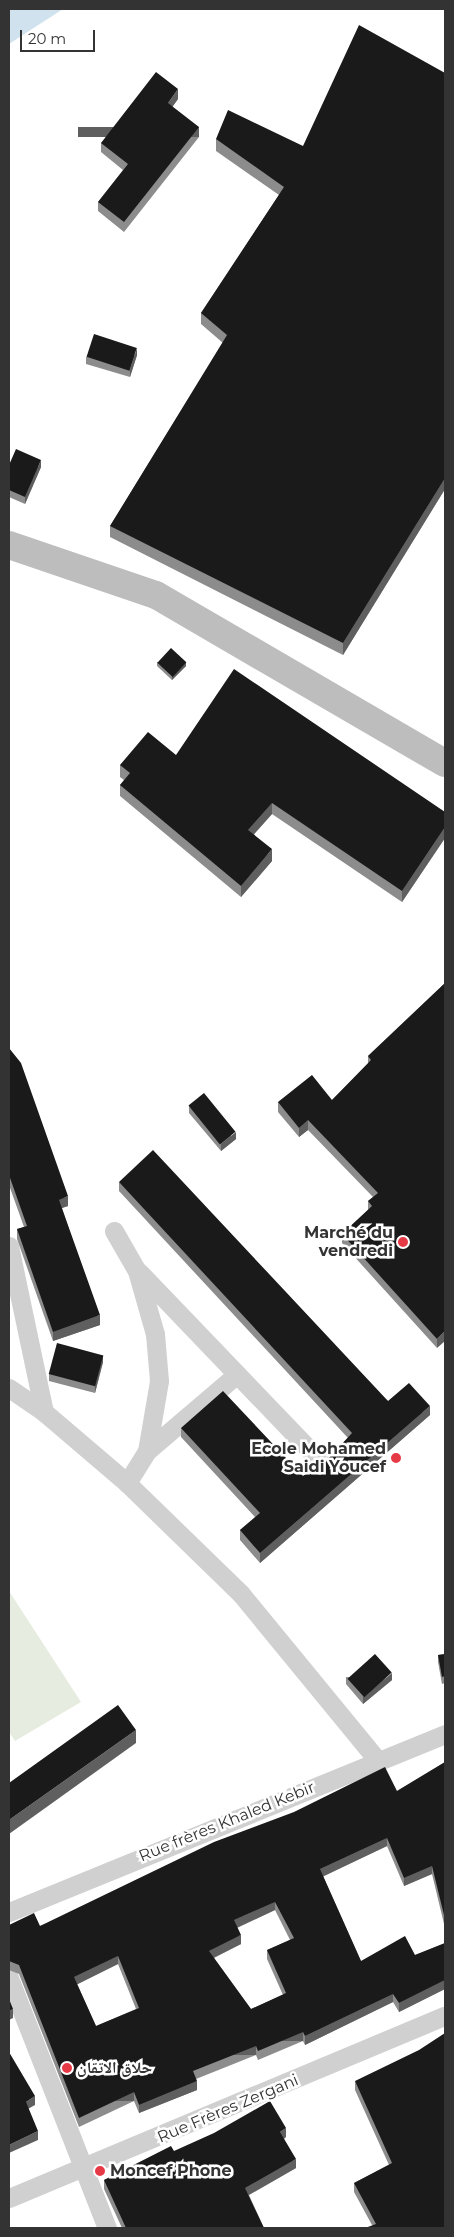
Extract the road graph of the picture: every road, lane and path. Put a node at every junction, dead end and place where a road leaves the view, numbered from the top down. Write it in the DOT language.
graph roads {
  1 [pos="9,546"];
  2 [pos="445,763"];
  3 [pos="114,1231"];
  4 [pos="9,1246"];
  5 [pos="137,1270"];
  6 [pos="237,1374"];
  7 [pos="9,1388"];
  8 [pos="44,1412"];
  9 [pos="147,1451"];
  10 [pos="320,1461"];
  11 [pos="127,1483"];
  12 [pos="445,1734"];
  13 [pos="378,1761"];
  14 [pos="9,1912"];
  15 [pos="9,1978"];
  16 [pos="445,2016"];
  17 [pos="84,2171"];
  18 [pos="9,2198"];
  19 [pos="107,2228"];
  1 -- 2 [label="main road"];
  3 -- 5 [label="street"];
  4 -- 8 [label="street"];
  5 -- 6 [label="street"];
  5 -- 9 [label="street"];
  6 -- 9 [label="street"];
  6 -- 10 [label="street"];
  7 -- 8 [label="street"];
  8 -- 11 [label="street"];
  9 -- 11 [label="street"];
  11 -- 13 [label="street"];
  12 -- 13 [label="street, Rue frères Khaled Kebir"];
  13 -- 14 [label="street, Rue frères Khaled Kebir"];
  15 -- 17 [label="street"];
  16 -- 17 [label="street, Rue Frères Zergani"];
  17 -- 18 [label="street, Rue Frères Zergani"];
  17 -- 19 [label="street"];
}
